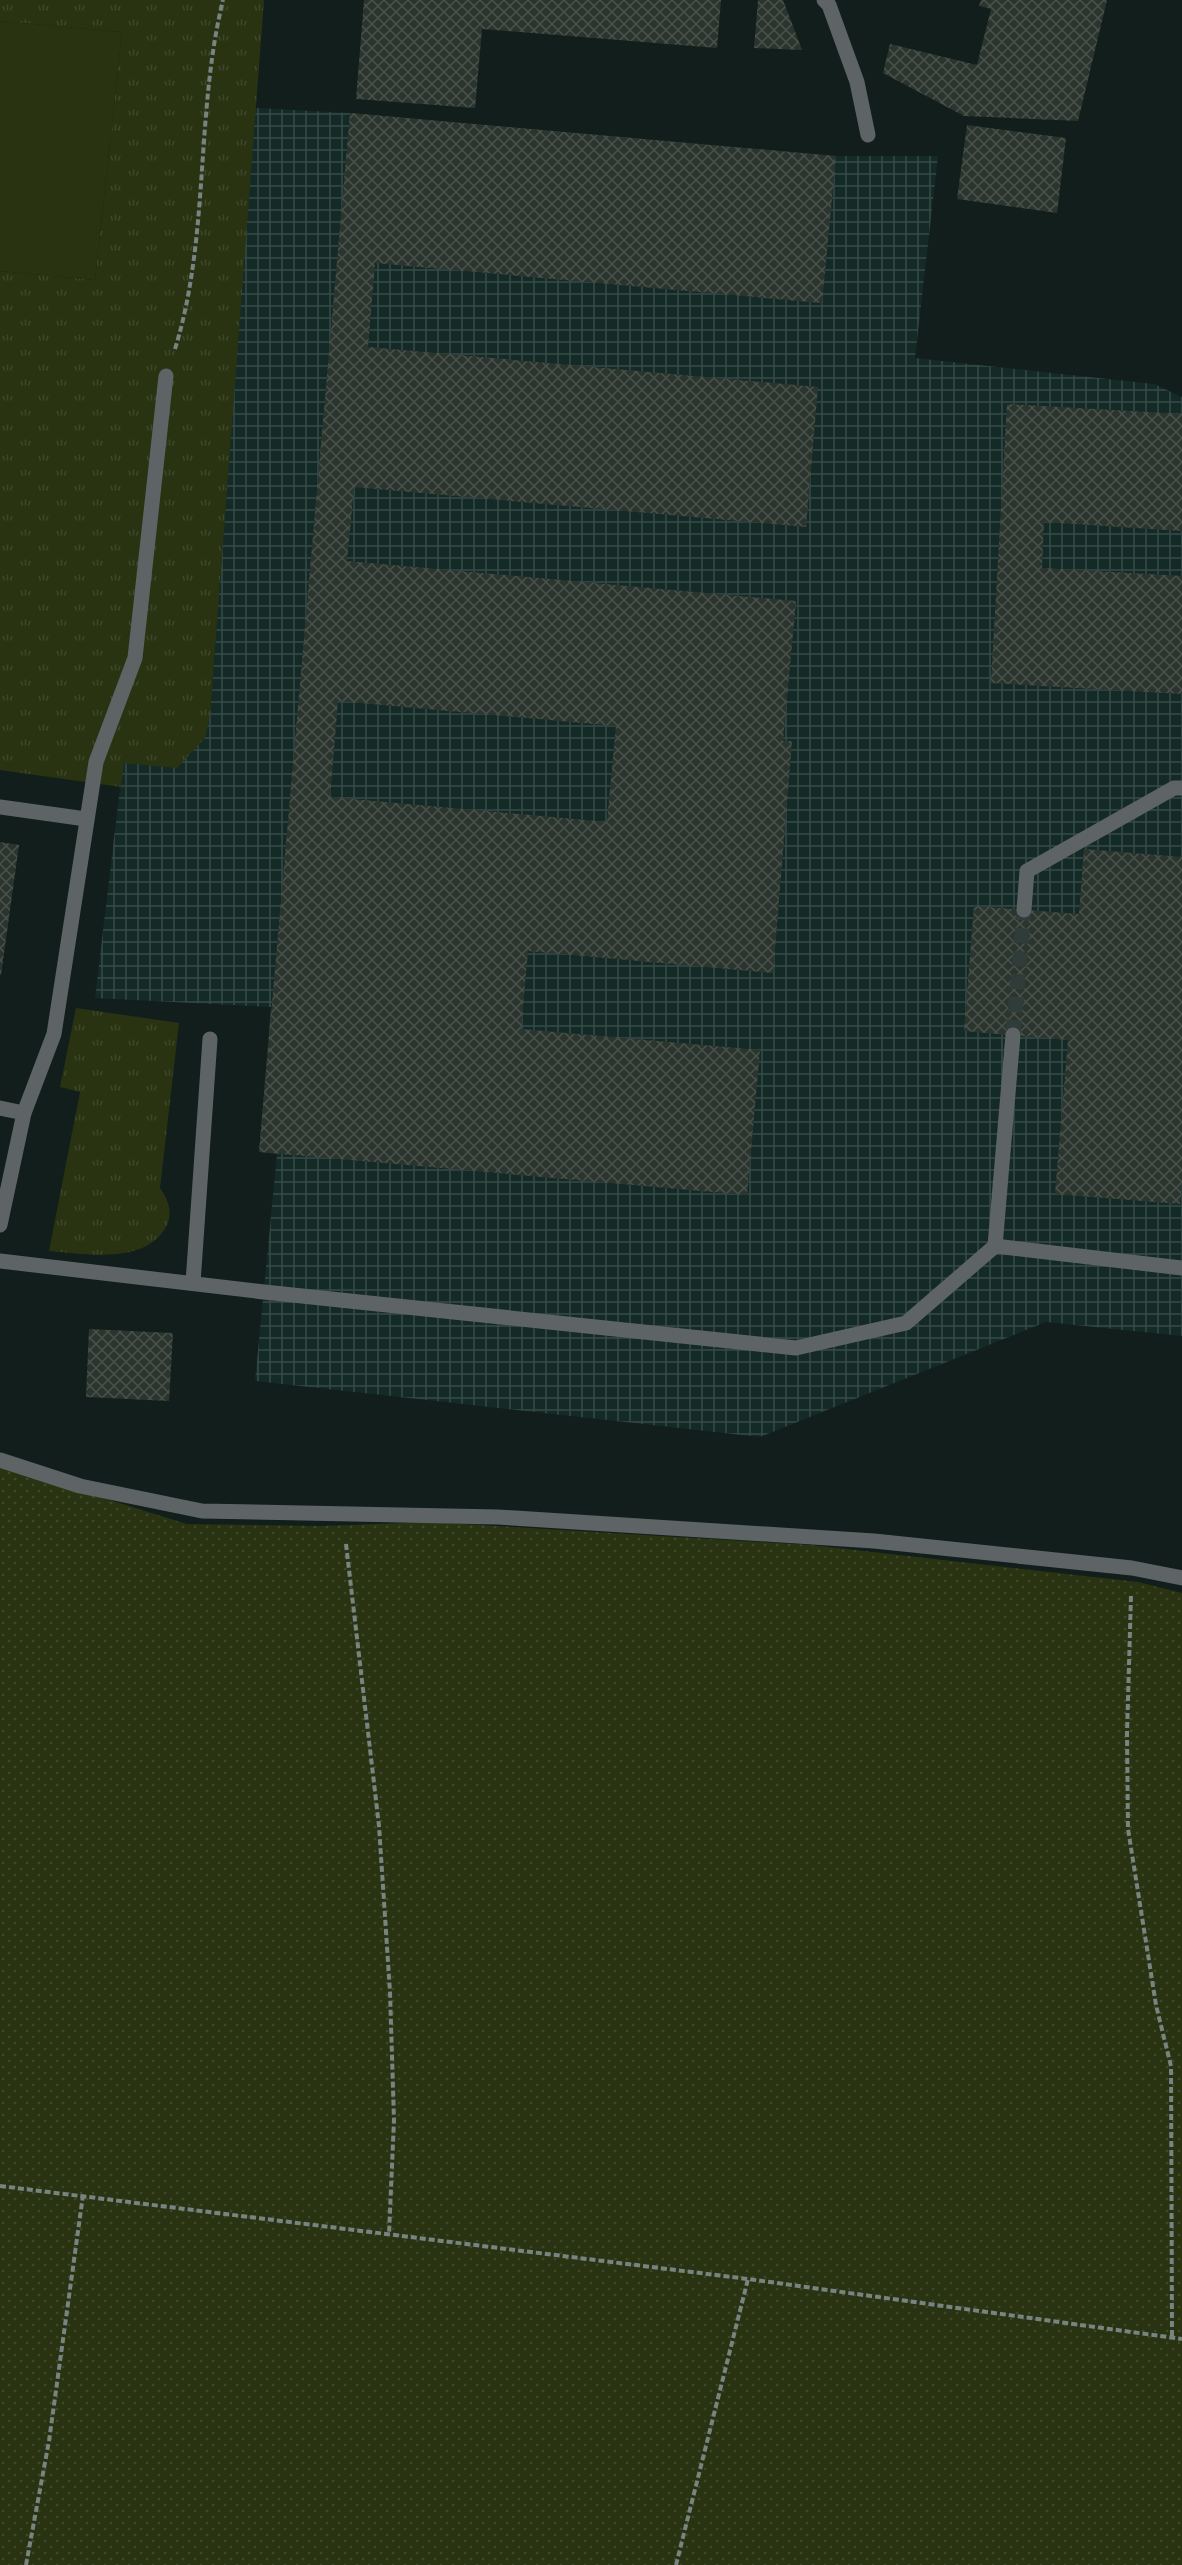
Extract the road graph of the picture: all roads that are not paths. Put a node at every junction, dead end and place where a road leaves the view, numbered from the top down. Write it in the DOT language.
graph roads {
  1 [pos="824,0"];
  2 [pos="868,135"];
  3 [pos="166,376"];
  4 [pos="1182,789"];
  5 [pos="0,807"];
  6 [pos="86,819"];
  7 [pos="1024,910"];
  8 [pos="1013,1035"];
  9 [pos="210,1039"];
  10 [pos="0,1108"];
  11 [pos="24,1113"];
  12 [pos="0,1225"];
  13 [pos="995,1246"];
  14 [pos="0,1260"];
  15 [pos="1182,1268"];
  16 [pos="193,1283"];
  17 [pos="0,1460"];
  18 [pos="1182,1578"];
  1 -- 2 [label="street"];
  3 -- 6 [label="street"];
  4 -- 7 [label="street"];
  5 -- 6 [label="street"];
  6 -- 11 [label="street"];
  8 -- 13 [label="street"];
  9 -- 16 [label="street"];
  10 -- 11 [label="street"];
  11 -- 12 [label="street"];
  13 -- 15 [label="street"];
  13 -- 16 [label="street"];
  14 -- 16 [label="street"];
  17 -- 18 [label="street"];
}
